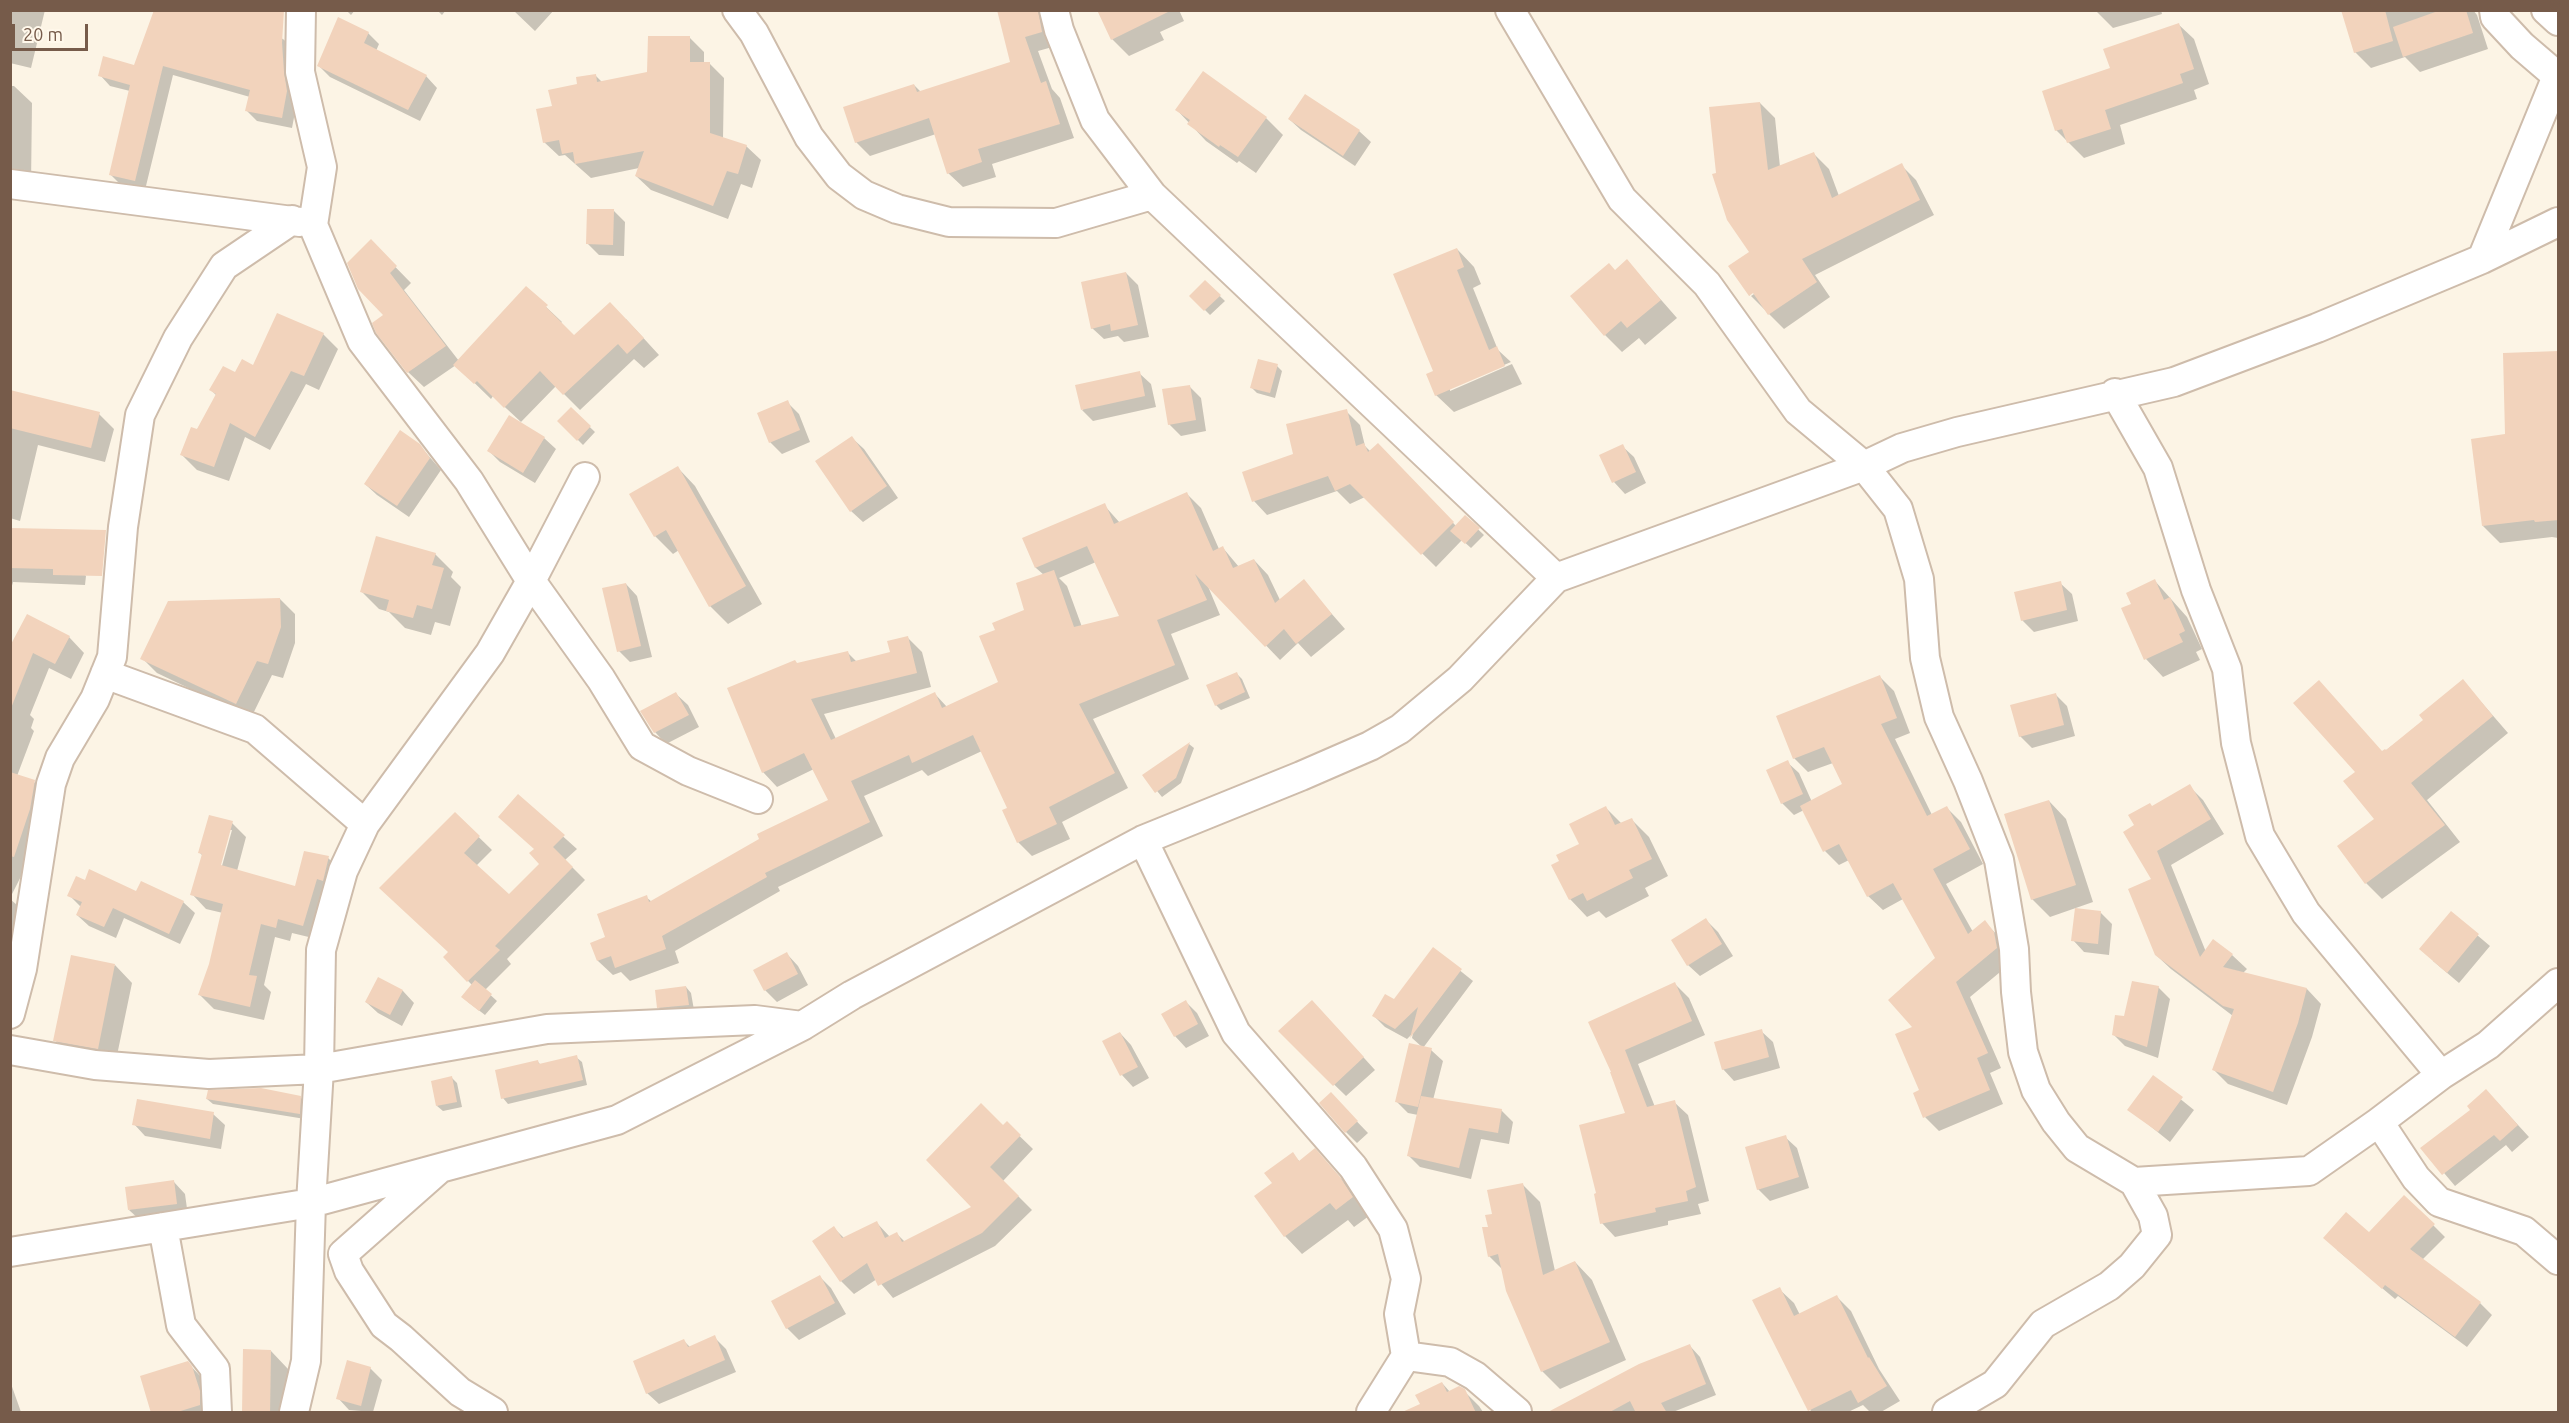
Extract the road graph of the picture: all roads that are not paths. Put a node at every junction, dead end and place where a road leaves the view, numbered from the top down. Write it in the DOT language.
graph roads {
  1 [pos="301,10"];
  2 [pos="737,10"];
  3 [pos="1054,10"];
  4 [pos="1510,10"];
  5 [pos="2494,10"];
  6 [pos="2546,10"];
  7 [pos="2559,21"];
  8 [pos="2558,75"];
  9 [pos="10,184"];
  10 [pos="1152,195"];
  11 [pos="303,222"];
  12 [pos="2559,222"];
  13 [pos="2482,259"];
  14 [pos="2115,393"];
  15 [pos="1864,466"];
  16 [pos="585,477"];
  17 [pos="1556,578"];
  18 [pos="531,581"];
  19 [pos="105,674"];
  20 [pos="758,799"];
  21 [pos="365,824"];
  22 [pos="1143,840"];
  23 [pos="2559,983"];
  24 [pos="10,1014"];
  25 [pos="802,1026"];
  26 [pos="10,1050"];
  27 [pos="319,1069"];
  28 [pos="2441,1075"];
  29 [pos="2379,1122"];
  30 [pos="444,1165"];
  31 [pos="2134,1182"];
  32 [pos="310,1203"];
  33 [pos="163,1227"];
  34 [pos="10,1252"];
  35 [pos="2559,1260"];
  36 [pos="1406,1356"];
  37 [pos="217,1413"];
  38 [pos="294,1413"];
  39 [pos="494,1413"];
  40 [pos="1371,1413"];
  41 [pos="1517,1413"];
  42 [pos="1947,1413"];
  1 -- 11 [label="street"];
  2 -- 10 [label="street"];
  3 -- 10 [label="street"];
  4 -- 15 [label="street"];
  5 -- 8 [label="street"];
  6 -- 7 [label="street"];
  8 -- 13 [label="street"];
  9 -- 11 [label="street"];
  10 -- 17 [label="street"];
  11 -- 18 [label="street"];
  11 -- 19 [label="street"];
  12 -- 13 [label="street"];
  13 -- 14 [label="street"];
  14 -- 15 [label="street"];
  14 -- 28 [label="street"];
  15 -- 17 [label="street"];
  15 -- 31 [label="street"];
  16 -- 18 [label="street"];
  17 -- 22 [label="street"];
  18 -- 20 [label="street"];
  18 -- 21 [label="street"];
  19 -- 21 [label="street"];
  19 -- 24 [label="street"];
  21 -- 27 [label="street"];
  22 -- 25 [label="street"];
  22 -- 36 [label="street"];
  23 -- 28 [label="street"];
  25 -- 27 [label="street"];
  25 -- 30 [label="street"];
  26 -- 27 [label="street"];
  27 -- 32 [label="street"];
  28 -- 29 [label="street"];
  29 -- 31 [label="street"];
  29 -- 35 [label="street"];
  30 -- 32 [label="street"];
  30 -- 39 [label="street"];
  31 -- 42 [label="street"];
  32 -- 33 [label="street"];
  32 -- 38 [label="street"];
  33 -- 34 [label="street"];
  33 -- 37 [label="street"];
  36 -- 40 [label="street"];
  36 -- 41 [label="street"];
}
